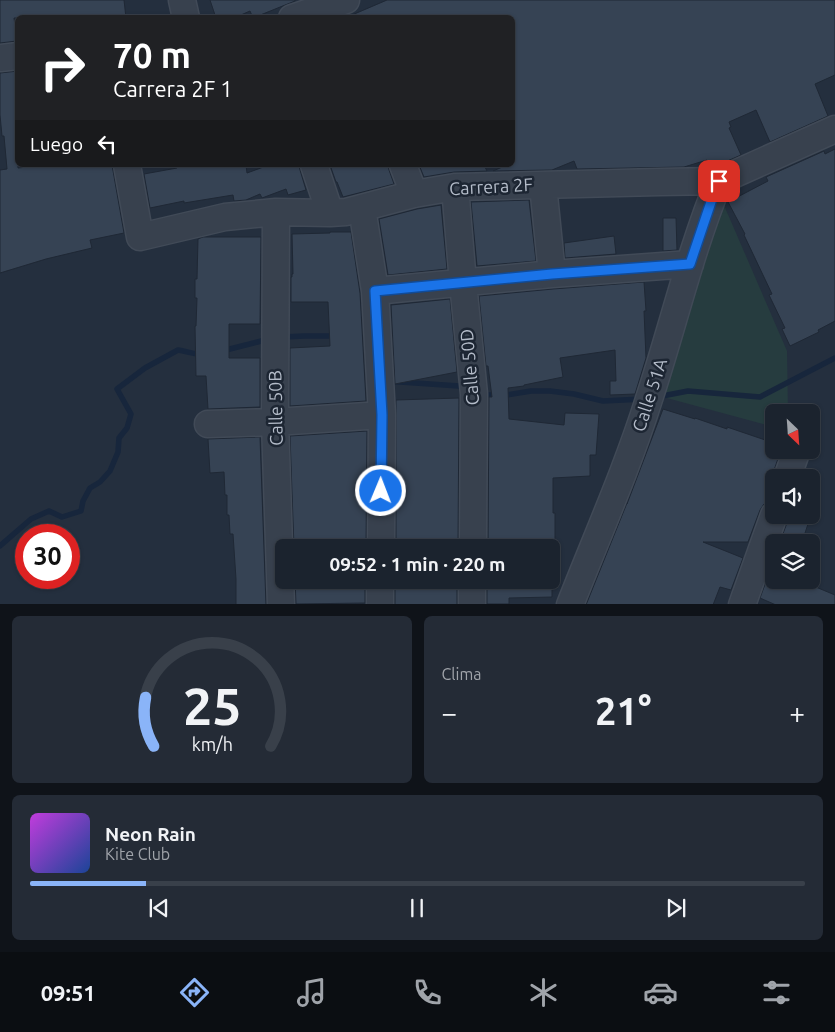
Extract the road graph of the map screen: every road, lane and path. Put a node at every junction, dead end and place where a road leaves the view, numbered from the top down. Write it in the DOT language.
graph roads {
  1 [pos="182,0"];
  2 [pos="343,7"];
  3 [pos="185,15"];
  4 [pos="306,15"];
  5 [pos="15,56"];
  6 [pos="0,58"];
  7 [pos="835,128"];
  8 [pos="127,167"];
  9 [pos="315,167"];
  10 [pos="403,167"];
  11 [pos="719,181"];
  12 [pos="543,185"];
  13 [pos="455,187"];
  14 [pos="414,194"];
  15 [pos="362,208"];
  16 [pos="276,212"];
  17 [pos="330,213"];
  18 [pos="690,264"];
  19 [pos="552,274"];
  20 [pos="463,283"];
  21 [pos="375,291"];
  22 [pos="382,415"];
  23 [pos="275,422"];
  24 [pos="208,424"];
  25 [pos="771,524"];
  26 [pos="381,539"];
  27 [pos="472,539"];
  28 [pos="380,589"];
  29 [pos="472,589"];
  30 [pos="281,604"];
  31 [pos="380,604"];
  32 [pos="472,604"];
  33 [pos="570,604"];
  34 [pos="742,604"];
  1 -- 3 [label="street"];
  2 -- 4 [label="street"];
  5 -- 6 [label="street"];
  7 -- 11 [label="street, Carrera 2F"];
  8 -- 16 [label="street, Carrera 2F"];
  9 -- 17 [label="street"];
  10 -- 14 [label="street"];
  11 -- 12 [label="street, Carrera 2F"];
  11 -- 18 [label="street, Calle 51A"];
  12 -- 13 [label="street, Carrera 2F"];
  12 -- 19 [label="street"];
  13 -- 14 [label="street, Carrera 2F"];
  13 -- 20 [label="street, Calle 50D"];
  14 -- 15 [label="street, Carrera 2F"];
  15 -- 17 [label="street, Carrera 2F"];
  15 -- 21 [label="street"];
  16 -- 17 [label="street, Carrera 2F"];
  16 -- 23 [label="street, Calle 50B"];
  18 -- 19 [label="street"];
  18 -- 33 [label="street, Calle 51A"];
  19 -- 20 [label="street"];
  20 -- 21 [label="street"];
  20 -- 27 [label="street, Calle 50D"];
  21 -- 22 [label="street"];
  22 -- 23 [label="street"];
  22 -- 26 [label="street"];
  23 -- 24 [label="street"];
  23 -- 30 [label="street, Calle 50B"];
  25 -- 34 [label="street"];
  28 -- 31 [label="street"];
  29 -- 32 [label="street"];
}
